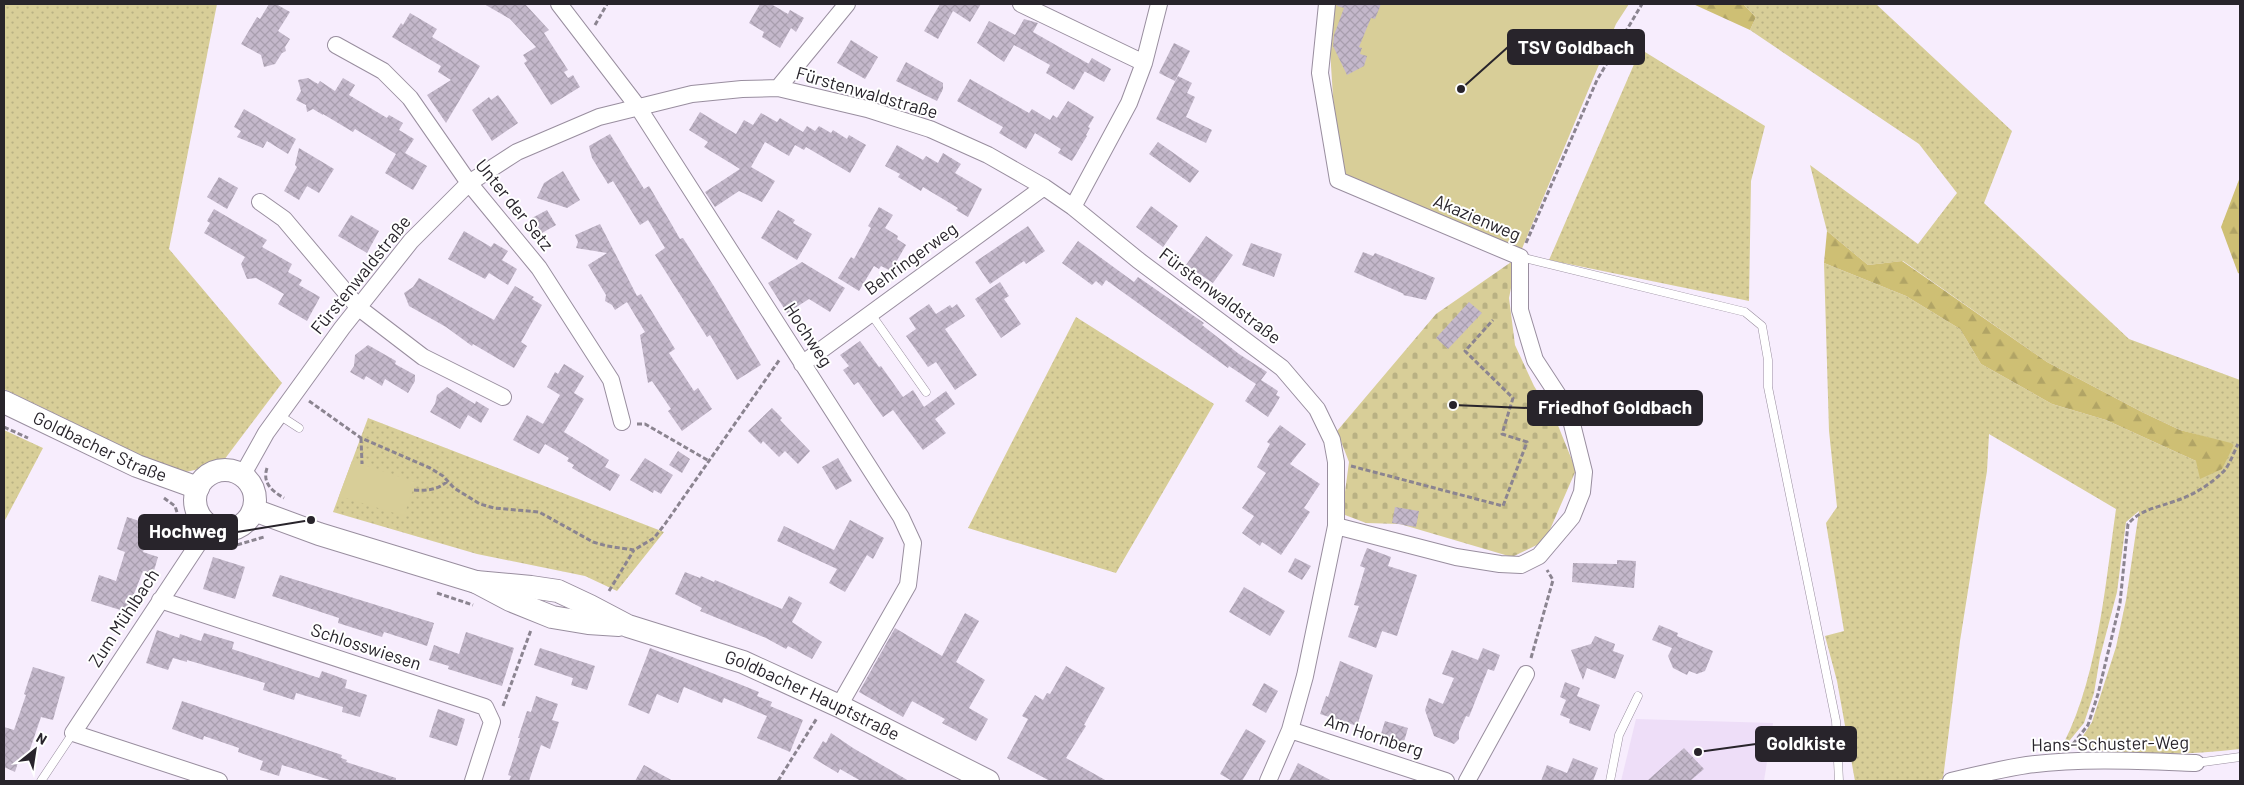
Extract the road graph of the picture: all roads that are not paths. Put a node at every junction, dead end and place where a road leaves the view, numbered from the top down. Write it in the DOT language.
graph roads {
  1 [pos="559,4"];
  2 [pos="847,4"];
  3 [pos="1022,4"];
  4 [pos="1159,4"];
  5 [pos="1327,4"];
  6 [pos="336,45"];
  7 [pos="1144,63"];
  8 [pos="778,88"];
  9 [pos="638,107"];
  10 [pos="469,183"];
  11 [pos="1044,187"];
  12 [pos="260,202"];
  13 [pos="1073,207"];
  14 [pos="1520,257"];
  15 [pos="359,308"];
  16 [pos="871,314"];
  17 [pos="802,364"];
  18 [pos="926,392"];
  19 [pos="503,397"];
  20 [pos="4,402"];
  21 [pos="280,415"];
  22 [pos="622,422"];
  23 [pos="299,428"];
  24 [pos="242,476"];
  25 [pos="198,488"];
  26 [pos="254,510"];
  27 [pos="210,526"];
  28 [pos="1336,526"];
  29 [pos="160,600"];
  30 [pos="1526,674"];
  31 [pos="1638,696"];
  32 [pos="834,703"];
  33 [pos="1290,730"];
  34 [pos="73,733"];
  35 [pos="2240,757"];
  36 [pos="2196,763"];
  37 [pos="41,781"];
  38 [pos="219,781"];
  39 [pos="473,781"];
  40 [pos="988,781"];
  41 [pos="1268,781"];
  42 [pos="1446,781"];
  43 [pos="1467,781"];
  44 [pos="1610,781"];
  45 [pos="1840,781"];
  46 [pos="1951,781"];
  1 -- 9 [label="street, Hochweg"];
  2 -- 8 [label="street"];
  3 -- 7 [label="street"];
  4 -- 7 [label="street"];
  5 -- 14 [label="street, Akazienweg"];
  6 -- 10 [label="street, Unter der Setz"];
  7 -- 13 [label="street"];
  8 -- 9 [label="street, Fürstenwaldstraße"];
  8 -- 11 [label="street, Fürstenwaldstraße"];
  9 -- 10 [label="street, Fürstenwaldstraße"];
  9 -- 17 [label="street, Hochweg"];
  10 -- 15 [label="street, Fürstenwaldstraße"];
  10 -- 22 [label="street, Unter der Setz"];
  11 -- 13 [label="street, Fürstenwaldstraße"];
  11 -- 16 [label="street, Behringerweg"];
  12 -- 15 [label="street"];
  13 -- 28 [label="street, Fürstenwaldstraße"];
  14 -- 28 [label="street, Akazienweg"];
  14 -- 45 [label="lane"];
  15 -- 19 [label="street"];
  15 -- 21 [label="street, Fürstenwaldstraße"];
  16 -- 17 [label="street, Behringerweg"];
  16 -- 18 [label="lane"];
  17 -- 32 [label="street, Hochweg"];
  20 -- 25 [label="street, Goldbacher Straße"];
  21 -- 23 [label="lane"];
  21 -- 24 [label="street, Fürstenwaldstraße"];
  24 -- 25 [label="street"];
  24 -- 26 [label="street"];
  25 -- 27 [label="street"];
  26 -- 27 [label="street"];
  26 -- 32 [label="street, Goldbacher Hauptstraße"];
  27 -- 29 [label="street, Zum Mühlbach"];
  28 -- 33 [label="street, Fürstenwaldstraße"];
  29 -- 34 [label="street, Zum Mühlbach"];
  29 -- 39 [label="street, Schlosswiesen"];
  30 -- 43 [label="street"];
  31 -- 44 [label="lane"];
  32 -- 40 [label="street, Goldbacher Hauptstraße"];
  33 -- 41 [label="street, Fürstenwaldstraße"];
  33 -- 42 [label="street, Am Hornberg"];
  34 -- 37 [label="lane"];
  34 -- 38 [label="street"];
  35 -- 36 [label="lane, Hans-Schuster-Weg"];
  36 -- 46 [label="street, Hans-Schuster-Weg"];
}
